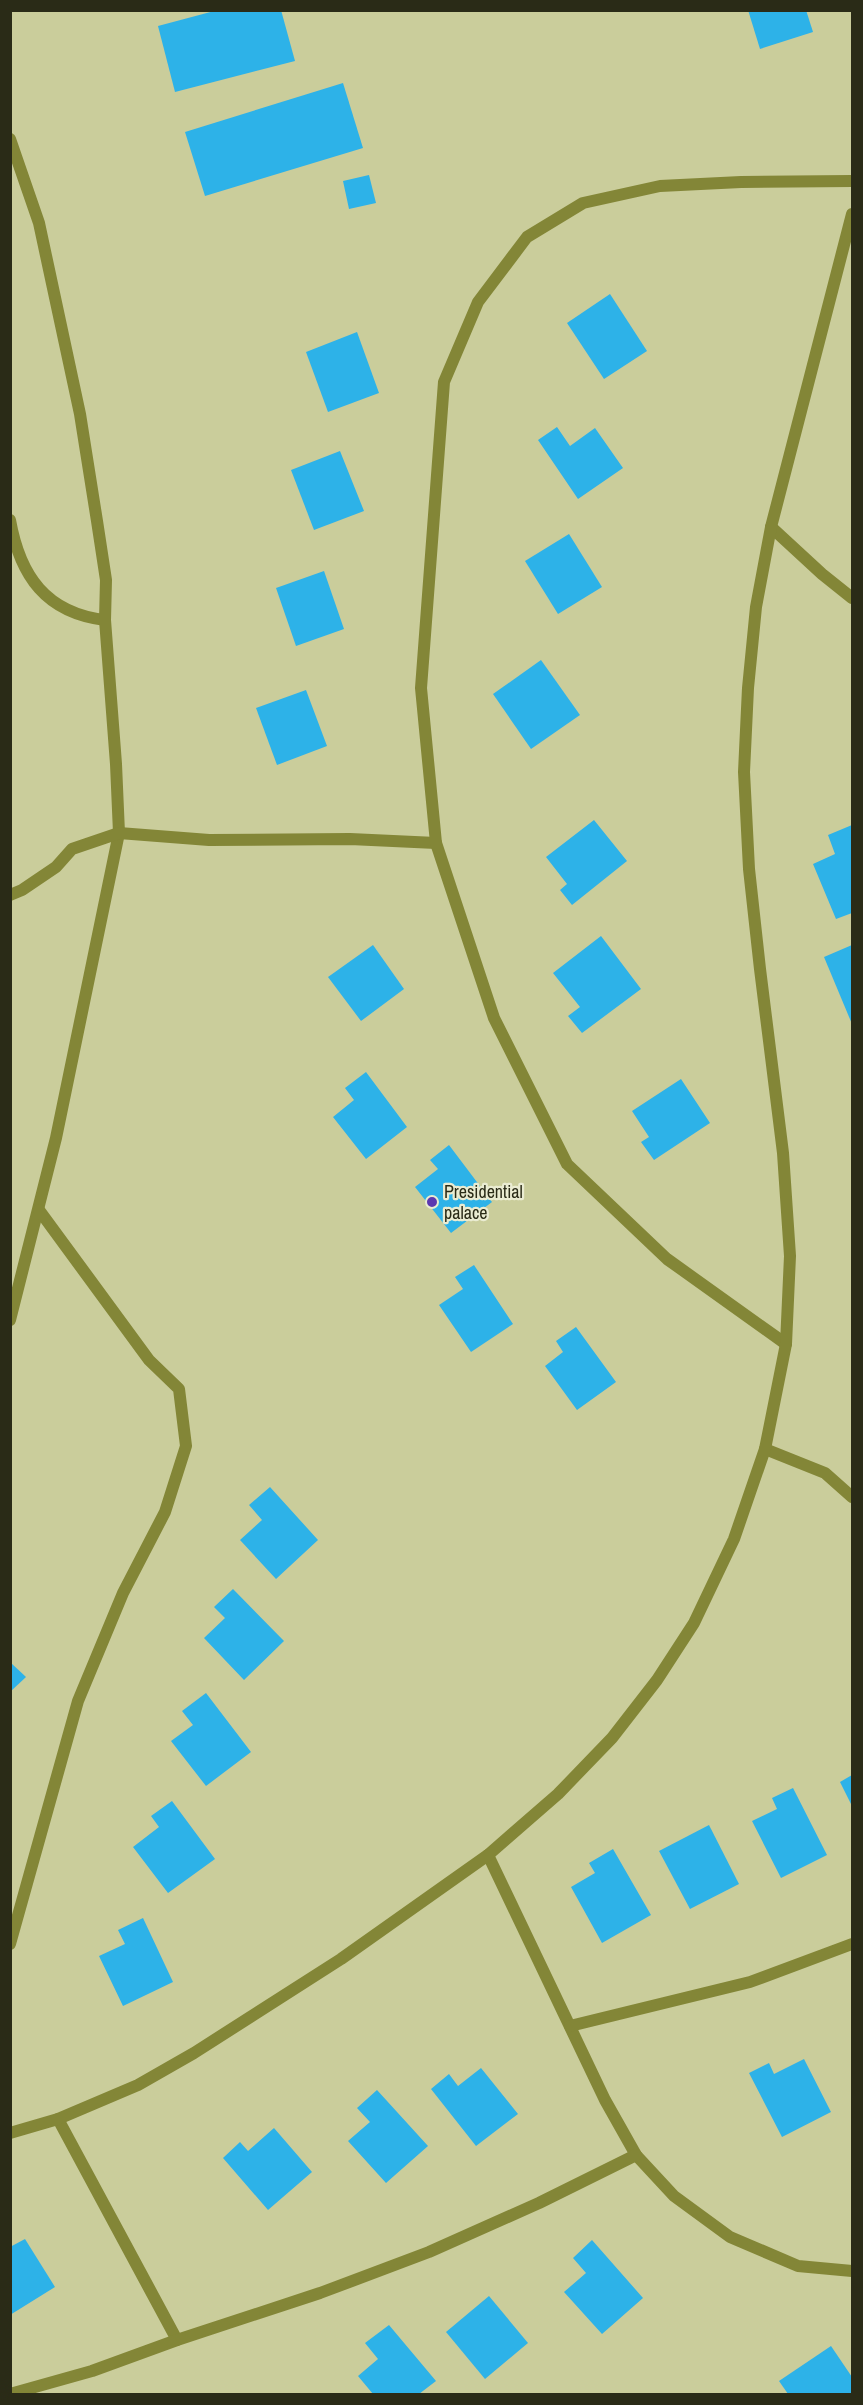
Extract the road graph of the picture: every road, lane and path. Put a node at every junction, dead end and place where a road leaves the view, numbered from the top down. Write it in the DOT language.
graph roads {
  1 [pos="10,139"];
  2 [pos="852,181"];
  3 [pos="852,214"];
  4 [pos="10,520"];
  5 [pos="771,527"];
  6 [pos="852,598"];
  7 [pos="105,620"];
  8 [pos="119,833"];
  9 [pos="436,843"];
  10 [pos="10,895"];
  11 [pos="39,1210"];
  12 [pos="10,1320"];
  13 [pos="786,1344"];
  14 [pos="765,1449"];
  15 [pos="852,1497"];
  16 [pos="488,1856"];
  17 [pos="10,1944"];
  18 [pos="852,1944"];
  19 [pos="570,2026"];
  20 [pos="58,2119"];
  21 [pos="10,2133"];
  22 [pos="636,2155"];
  23 [pos="852,2271"];
  24 [pos="177,2340"];
  25 [pos="10,2394"];
  1 -- 7 [label="street"];
  2 -- 9 [label="street"];
  3 -- 5 [label="street"];
  4 -- 7 [label="street"];
  5 -- 6 [label="street"];
  5 -- 13 [label="street"];
  7 -- 8 [label="street"];
  8 -- 9 [label="street"];
  8 -- 10 [label="street"];
  8 -- 11 [label="street"];
  9 -- 13 [label="street"];
  11 -- 12 [label="street"];
  11 -- 17 [label="street"];
  13 -- 14 [label="street"];
  14 -- 15 [label="street"];
  14 -- 16 [label="street"];
  16 -- 19 [label="street"];
  16 -- 20 [label="street"];
  18 -- 19 [label="street"];
  19 -- 22 [label="street"];
  20 -- 21 [label="street"];
  20 -- 24 [label="street"];
  22 -- 23 [label="street"];
  22 -- 24 [label="street"];
  24 -- 25 [label="street"];
}
